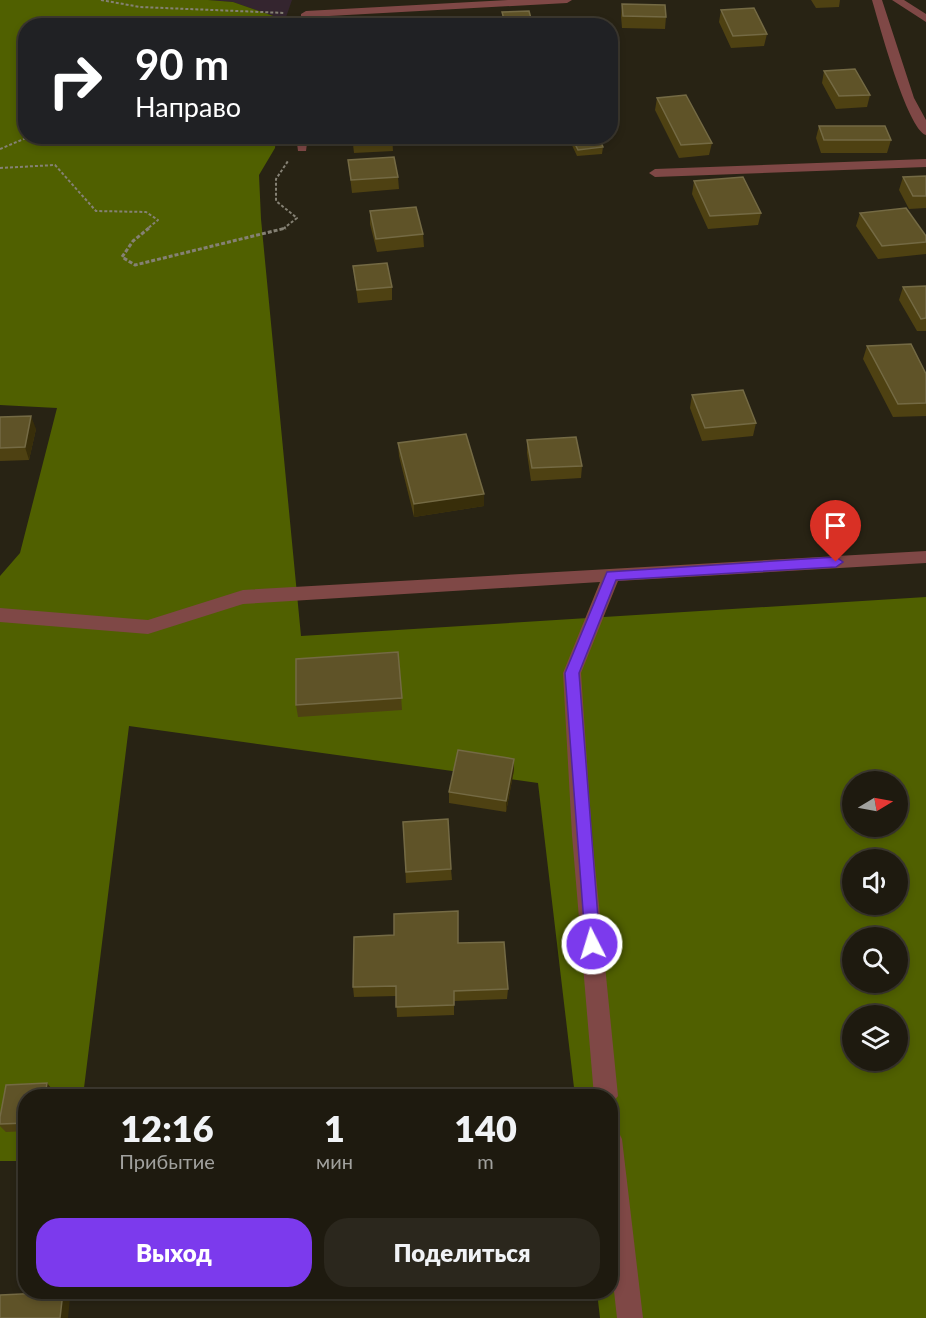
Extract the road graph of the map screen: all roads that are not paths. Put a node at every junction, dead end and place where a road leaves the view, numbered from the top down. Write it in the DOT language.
graph roads {
  1 [pos="567,0"];
  2 [pos="877,0"];
  3 [pos="897,0"];
  4 [pos="332,18"];
  5 [pos="926,19"];
  6 [pos="926,131"];
  7 [pos="926,163"];
  8 [pos="655,173"];
  9 [pos="926,557"];
  10 [pos="612,575"];
  11 [pos="0,615"];
  12 [pos="605,1086"];
  13 [pos="618,1211"];
  14 [pos="630,1318"];
  1 -- 4 [label="street"];
  2 -- 6 [label="street"];
  3 -- 5 [label="street"];
  7 -- 8 [label="street"];
  9 -- 10 [label="street"];
  10 -- 11 [label="street"];
  10 -- 12 [label="street"];
  13 -- 14 [label="street"];
}
